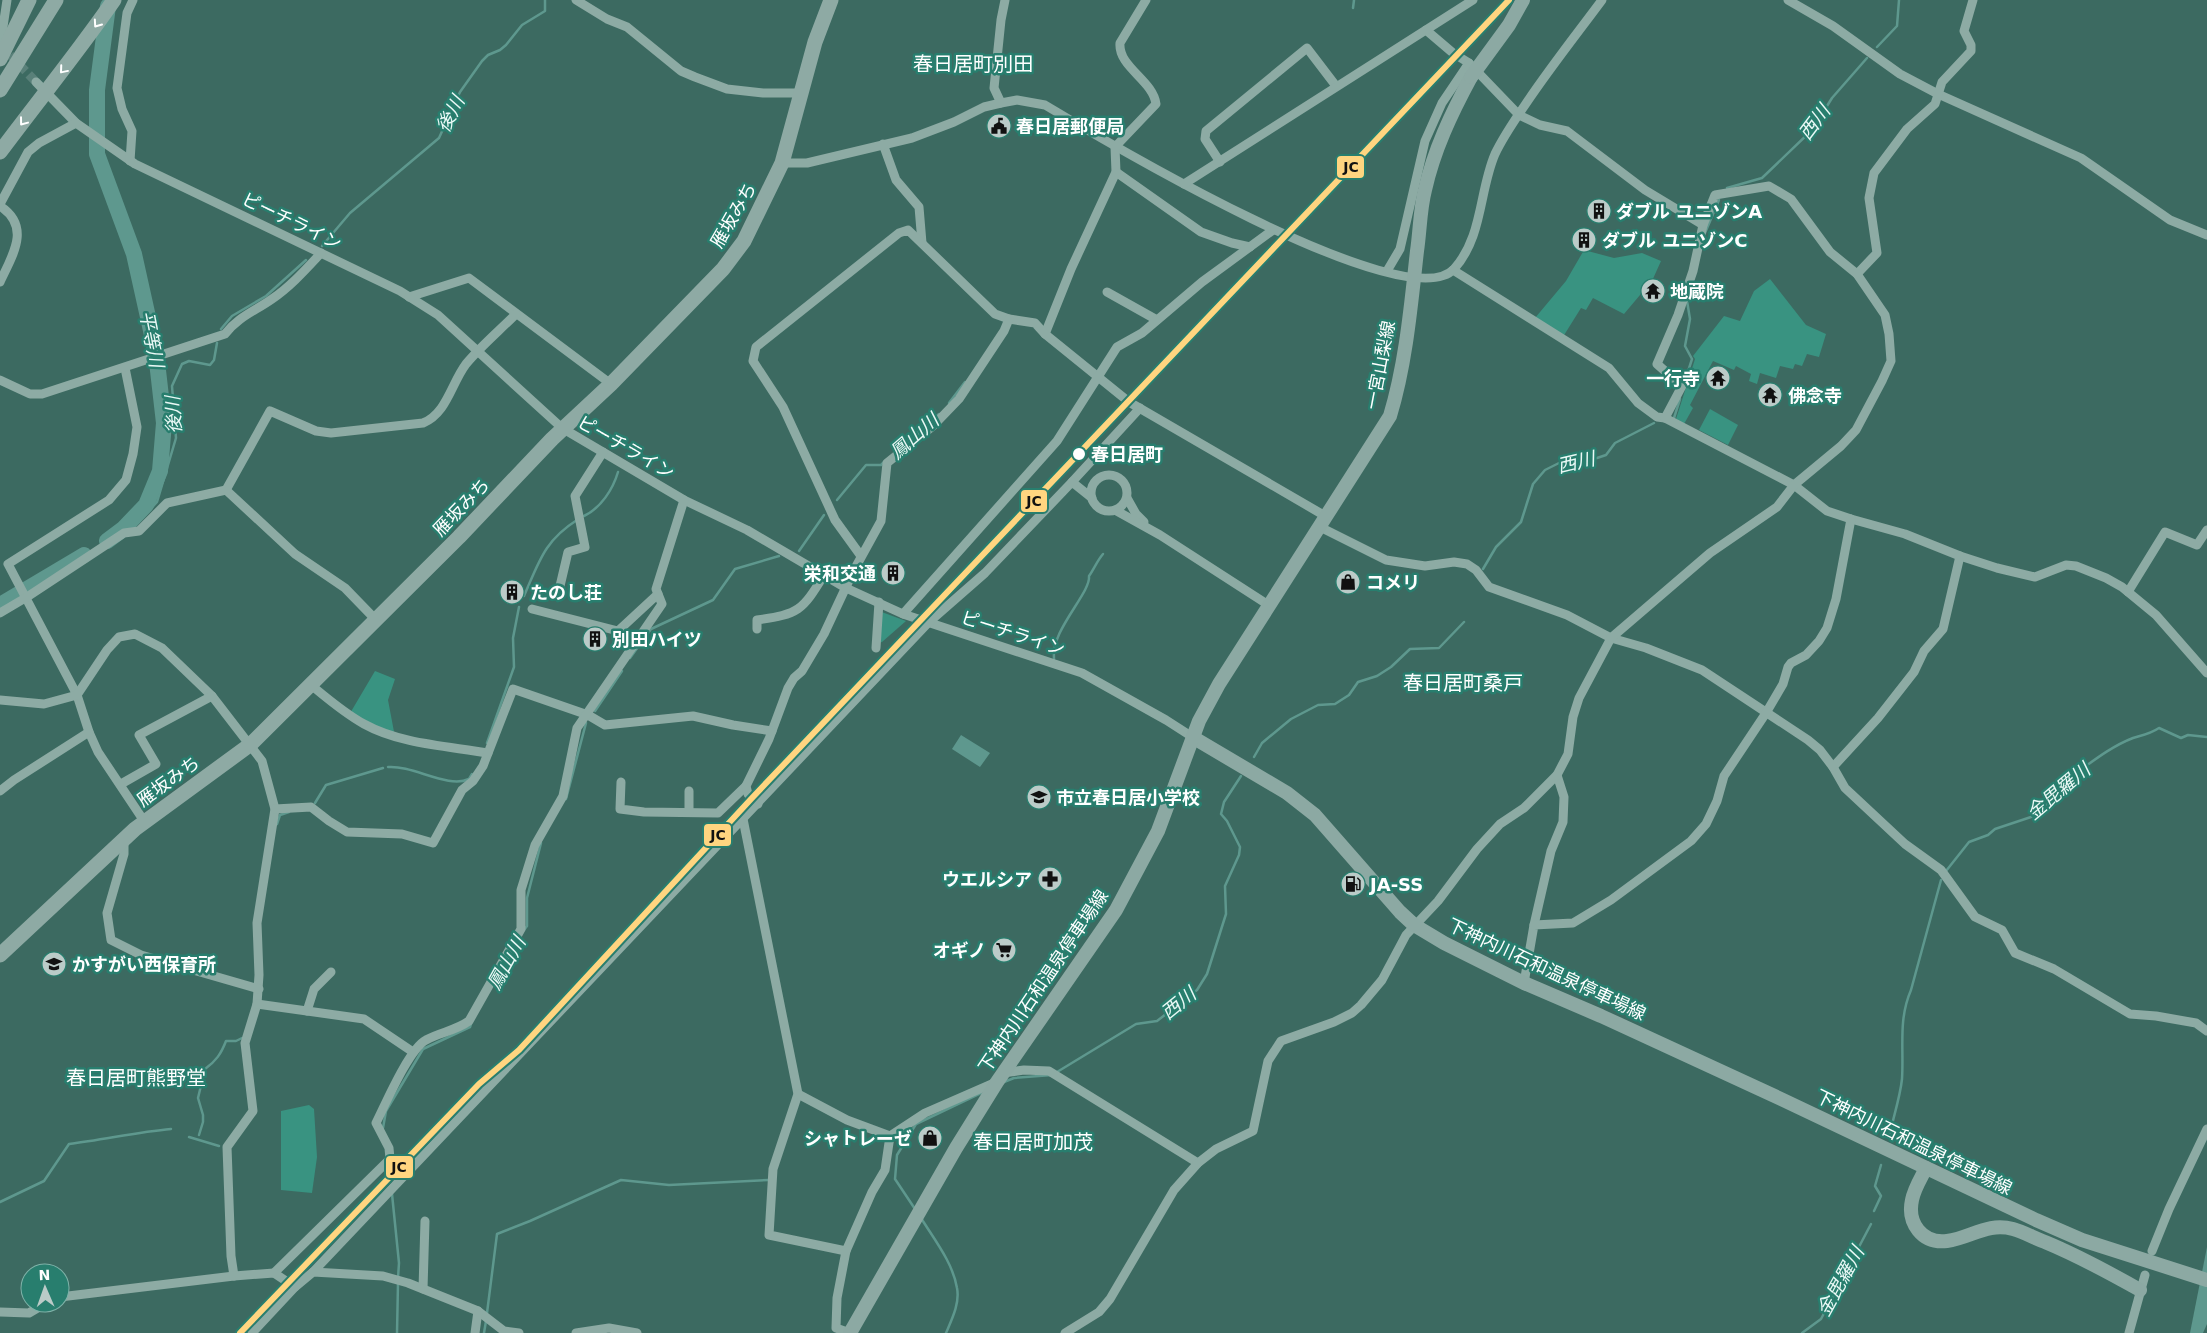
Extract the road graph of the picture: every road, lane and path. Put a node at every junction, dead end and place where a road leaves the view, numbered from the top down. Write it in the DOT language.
graph roads {
  1 [pos="7,0"];
  2 [pos="29,0"];
  3 [pos="56,0"];
  4 [pos="114,0"];
  5 [pos="133,0"];
  6 [pos="576,0"];
  7 [pos="1006,0"];
  8 [pos="1146,0"];
  9 [pos="1473,0"];
  10 [pos="1524,0"];
  11 [pos="1602,0"];
  12 [pos="1788,0"];
  13 [pos="1973,0"];
  14 [pos="826,2"];
  15 [pos="1426,30"];
  16 [pos="5,55"];
  17 [pos="1470,70"];
  18 [pos="1336,86"];
  19 [pos="41,87"];
  20 [pos="0,90"];
  21 [pos="801,93"];
  22 [pos="1938,94"];
  23 [pos="1001,103"];
  24 [pos="1519,114"];
  25 [pos="76,123"];
  26 [pos="883,144"];
  27 [pos="1115,147"];
  28 [pos="0,152"];
  29 [pos="130,161"];
  30 [pos="1220,162"];
  31 [pos="782,163"];
  32 [pos="1116,172"];
  33 [pos="1184,184"];
  34 [pos="0,205"];
  35 [pos="1703,225"];
  36 [pos="1274,230"];
  37 [pos="2207,235"];
  38 [pos="922,243"];
  39 [pos="1250,247"];
  40 [pos="321,253"];
  41 [pos="1453,270"];
  42 [pos="1387,271"];
  43 [pos="1857,274"];
  44 [pos="1414,277"];
  45 [pos="0,282"];
  46 [pos="1107,292"];
  47 [pos="409,297"];
  48 [pos="516,314"];
  49 [pos="1009,319"];
  50 [pos="1157,320"];
  51 [pos="1045,334"];
  52 [pos="478,351"];
  53 [pos="125,368"];
  54 [pos="1097,376"];
  55 [pos="0,380"];
  56 [pos="611,384"];
  57 [pos="1140,408"];
  58 [pos="1665,418"];
  59 [pos="562,428"];
  60 [pos="603,452"];
  61 [pos="1072,482"];
  62 [pos="1794,486"];
  63 [pos="226,490"];
  64 [pos="1092,498"];
  65 [pos="1127,498"];
  66 [pos="684,500"];
  67 [pos="1115,510"];
  68 [pos="1851,520"];
  69 [pos="1324,522"];
  70 [pos="2207,530"];
  71 [pos="1160,535"];
  72 [pos="862,556"];
  73 [pos="1960,556"];
  74 [pos="824,575"];
  75 [pos="560,586"];
  76 [pos="846,588"];
  77 [pos="2128,592"];
  78 [pos="658,594"];
  79 [pos="27,598"];
  80 [pos="879,602"];
  81 [pos="1270,606"];
  82 [pos="532,609"];
  83 [pos="0,613"];
  84 [pos="903,614"];
  85 [pos="376,620"];
  86 [pos="928,622"];
  87 [pos="757,629"];
  88 [pos="1611,638"];
  89 [pos="876,648"];
  90 [pos="2207,673"];
  91 [pos="310,685"];
  92 [pos="78,695"];
  93 [pos="212,696"];
  94 [pos="0,700"];
  95 [pos="1766,713"];
  96 [pos="588,715"];
  97 [pos="772,731"];
  98 [pos="89,732"];
  99 [pos="1194,738"];
  100 [pos="251,744"];
  101 [pos="488,753"];
  102 [pos="1833,767"];
  103 [pos="1557,774"];
  104 [pos="621,782"];
  105 [pos="121,784"];
  106 [pos="746,786"];
  107 [pos="0,791"];
  108 [pos="689,792"];
  109 [pos="758,804"];
  110 [pos="275,809"];
  111 [pos="688,812"];
  112 [pos="743,819"];
  113 [pos="144,821"];
  114 [pos="124,838"];
  115 [pos="1414,925"];
  116 [pos="1534,925"];
  117 [pos="0,956"];
  118 [pos="331,972"];
  119 [pos="1524,983"];
  120 [pos="259,989"];
  121 [pos="257,1004"];
  122 [pos="307,1011"];
  123 [pos="2207,1031"];
  124 [pos="413,1052"];
  125 [pos="1000,1078"];
  126 [pos="798,1094"];
  127 [pos="2207,1129"];
  128 [pos="890,1136"];
  129 [pos="1198,1163"];
  130 [pos="1926,1168"];
  131 [pos="424,1221"];
  132 [pos="846,1251"];
  133 [pos="2152,1251"];
  134 [pos="313,1272"];
  135 [pos="277,1274"];
  136 [pos="2145,1275"];
  137 [pos="234,1276"];
  138 [pos="2207,1280"];
  139 [pos="295,1288"];
  140 [pos="423,1289"];
  141 [pos="2140,1290"];
  142 [pos="70,1296"];
  143 [pos="478,1311"];
  144 [pos="0,1312"];
  145 [pos="20,1313"];
  146 [pos="252,1333"];
  147 [pos="475,1333"];
  148 [pos="520,1333"];
  149 [pos="576,1333"];
  150 [pos="637,1333"];
  151 [pos="850,1333"];
  152 [pos="1065,1333"];
  153 [pos="2130,1333"];
  1 -- 16 [label="street"];
  2 -- 16 [label="highway"];
  3 -- 20 [label="highway"];
  4 -- 19 [label="highway, one-way"];
  5 -- 29 [label="street"];
  6 -- 21 [label="street"];
  7 -- 23 [label="street"];
  8 -- 27 [label="street"];
  9 -- 15 [label="street"];
  10 -- 17 [label="main road, 一宮山梨線, bridge"];
  11 -- 24 [label="street"];
  12 -- 22 [label="street"];
  13 -- 22 [label="street"];
  14 -- 21 [label="highway, 雁坂みち"];
  15 -- 17 [label="street"];
  15 -- 18 [label="street"];
  17 -- 24 [label="street"];
  17 -- 42 [label="street"];
  17 -- 44 [label="main road, 一宮山梨線"];
  18 -- 30 [label="street"];
  18 -- 30 [label="street"];
  19 -- 25 [label="street, ピーチライン"];
  19 -- 28 [label="highway, one-way"];
  21 -- 31 [label="highway, 雁坂みち"];
  22 -- 37 [label="street"];
  22 -- 43 [label="street"];
  23 -- 26 [label="street"];
  23 -- 27 [label="street"];
  24 -- 35 [label="street"];
  24 -- 41 [label="street"];
  25 -- 29 [label="street, ピーチライン"];
  25 -- 34 [label="street"];
  26 -- 31 [label="street"];
  26 -- 38 [label="street"];
  27 -- 32 [label="street"];
  27 -- 33 [label="street"];
  29 -- 40 [label="street, ピーチライン"];
  30 -- 33 [label="street"];
  31 -- 56 [label="highway, 雁坂みち"];
  32 -- 39 [label="street"];
  32 -- 51 [label="street"];
  33 -- 36 [label="street"];
  34 -- 45 [label="street"];
  35 -- 43 [label="street"];
  35 -- 58 [label="street"];
  36 -- 39 [label="street"];
  36 -- 42 [label="street"];
  38 -- 49 [label="street"];
  38 -- 72 [label="street"];
  39 -- 50 [label="street"];
  40 -- 47 [label="street, ピーチライン"];
  40 -- 53 [label="street"];
  41 -- 44 [label="street"];
  41 -- 58 [label="street"];
  42 -- 44 [label="street"];
  43 -- 62 [label="street"];
  44 -- 69 [label="main road, 一宮山梨線"];
  46 -- 50 [label="street"];
  47 -- 48 [label="street"];
  47 -- 52 [label="street, ピーチライン"];
  48 -- 52 [label="street"];
  48 -- 56 [label="street"];
  49 -- 51 [label="street"];
  49 -- 72 [label="street"];
  50 -- 54 [label="street"];
  51 -- 54 [label="street"];
  52 -- 59 [label="street, ピーチライン"];
  52 -- 63 [label="street"];
  53 -- 55 [label="street"];
  53 -- 79 [label="street"];
  54 -- 57 [label="street"];
  54 -- 84 [label="street"];
  56 -- 59 [label="highway, 雁坂みち"];
  57 -- 61 [label="street"];
  57 -- 69 [label="street"];
  58 -- 62 [label="street"];
  59 -- 60 [label="street, ピーチライン"];
  59 -- 85 [label="highway, 雁坂みち"];
  60 -- 66 [label="street, ピーチライン"];
  60 -- 75 [label="street"];
  61 -- 64 [label="street"];
  61 -- 86 [label="street"];
  62 -- 68 [label="street"];
  62 -- 88 [label="street"];
  63 -- 79 [label="street"];
  63 -- 85 [label="street"];
  64 -- 65 [label="street"];
  64 -- 67 [label="street"];
  65 -- 67 [label="street"];
  65 -- 71 [label="street"];
  66 -- 74 [label="street, ピーチライン"];
  66 -- 78 [label="street"];
  67 -- 71 [label="street"];
  68 -- 73 [label="street"];
  68 -- 95 [label="street"];
  69 -- 81 [label="main road, 一宮山梨線"];
  69 -- 88 [label="street"];
  70 -- 77 [label="street"];
  71 -- 81 [label="street"];
  72 -- 76 [label="street"];
  73 -- 77 [label="street"];
  73 -- 102 [label="street"];
  74 -- 76 [label="street, ピーチライン"];
  74 -- 87 [label="street"];
  76 -- 80 [label="street, ピーチライン"];
  76 -- 97 [label="street"];
  77 -- 90 [label="street"];
  78 -- 82 [label="street"];
  78 -- 96 [label="street"];
  79 -- 83 [label="street"];
  79 -- 92 [label="street"];
  80 -- 84 [label="street, ピーチライン"];
  80 -- 89 [label="street"];
  81 -- 99 [label="main road, 一宮山梨線"];
  84 -- 86 [label="street, ピーチライン"];
  85 -- 91 [label="highway, 雁坂みち"];
  86 -- 99 [label="street, ピーチライン"];
  86 -- 109 [label="street"];
  88 -- 95 [label="street"];
  88 -- 103 [label="street"];
  91 -- 100 [label="highway, 雁坂みち"];
  91 -- 101 [label="street"];
  92 -- 93 [label="street"];
  92 -- 94 [label="street"];
  92 -- 98 [label="street"];
  93 -- 100 [label="street"];
  93 -- 105 [label="street"];
  95 -- 102 [label="street"];
  95 -- 116 [label="street"];
  96 -- 97 [label="street"];
  96 -- 101 [label="street"];
  96 -- 124 [label="street"];
  97 -- 106 [label="street"];
  98 -- 105 [label="street"];
  98 -- 107 [label="street"];
  99 -- 115 [label="main road, 下神内川石和温泉停車場線"];
  99 -- 125 [label="main road, 下神内川石和温泉停車場線"];
  100 -- 110 [label="street"];
  100 -- 113 [label="highway, 雁坂みち"];
  101 -- 110 [label="street"];
  102 -- 123 [label="street"];
  103 -- 115 [label="street"];
  103 -- 116 [label="street"];
  104 -- 111 [label="street"];
  105 -- 113 [label="street"];
  106 -- 109 [label="street"];
  106 -- 111 [label="street"];
  108 -- 111 [label="street"];
  109 -- 112 [label="street"];
  110 -- 120 [label="street"];
  112 -- 126 [label="street"];
  112 -- 134 [label="street"];
  113 -- 114 [label="highway, 雁坂みち"];
  114 -- 117 [label="highway, 雁坂みち"];
  114 -- 120 [label="street"];
  115 -- 119 [label="main road, 下神内川石和温泉停車場線"];
  115 -- 129 [label="street"];
  116 -- 119 [label="street"];
  118 -- 122 [label="street"];
  119 -- 130 [label="main road, 下神内川石和温泉停車場線"];
  120 -- 121 [label="street"];
  121 -- 122 [label="street"];
  121 -- 137 [label="street"];
  122 -- 124 [label="street"];
  124 -- 135 [label="street"];
  125 -- 128 [label="street"];
  125 -- 129 [label="street"];
  125 -- 151 [label="main road, 下神内川石和温泉停車場線"];
  126 -- 128 [label="street"];
  126 -- 132 [label="street"];
  127 -- 133 [label="street"];
  128 -- 132 [label="street"];
  129 -- 152 [label="street"];
  130 -- 138 [label="main road, 下神内川石和温泉停車場線"];
  130 -- 141 [label="main road"];
  131 -- 140 [label="street"];
  132 -- 151 [label="street"];
  134 -- 139 [label="street"];
  134 -- 140 [label="street"];
  135 -- 137 [label="street"];
  135 -- 139 [label="street"];
  136 -- 141 [label="street"];
  137 -- 142 [label="street"];
  139 -- 146 [label="street"];
  140 -- 143 [label="street"];
  141 -- 153 [label="street"];
  143 -- 147 [label="street"];
  143 -- 148 [label="street"];
  144 -- 145 [label="street"];
  149 -- 150 [label="street"];
}
